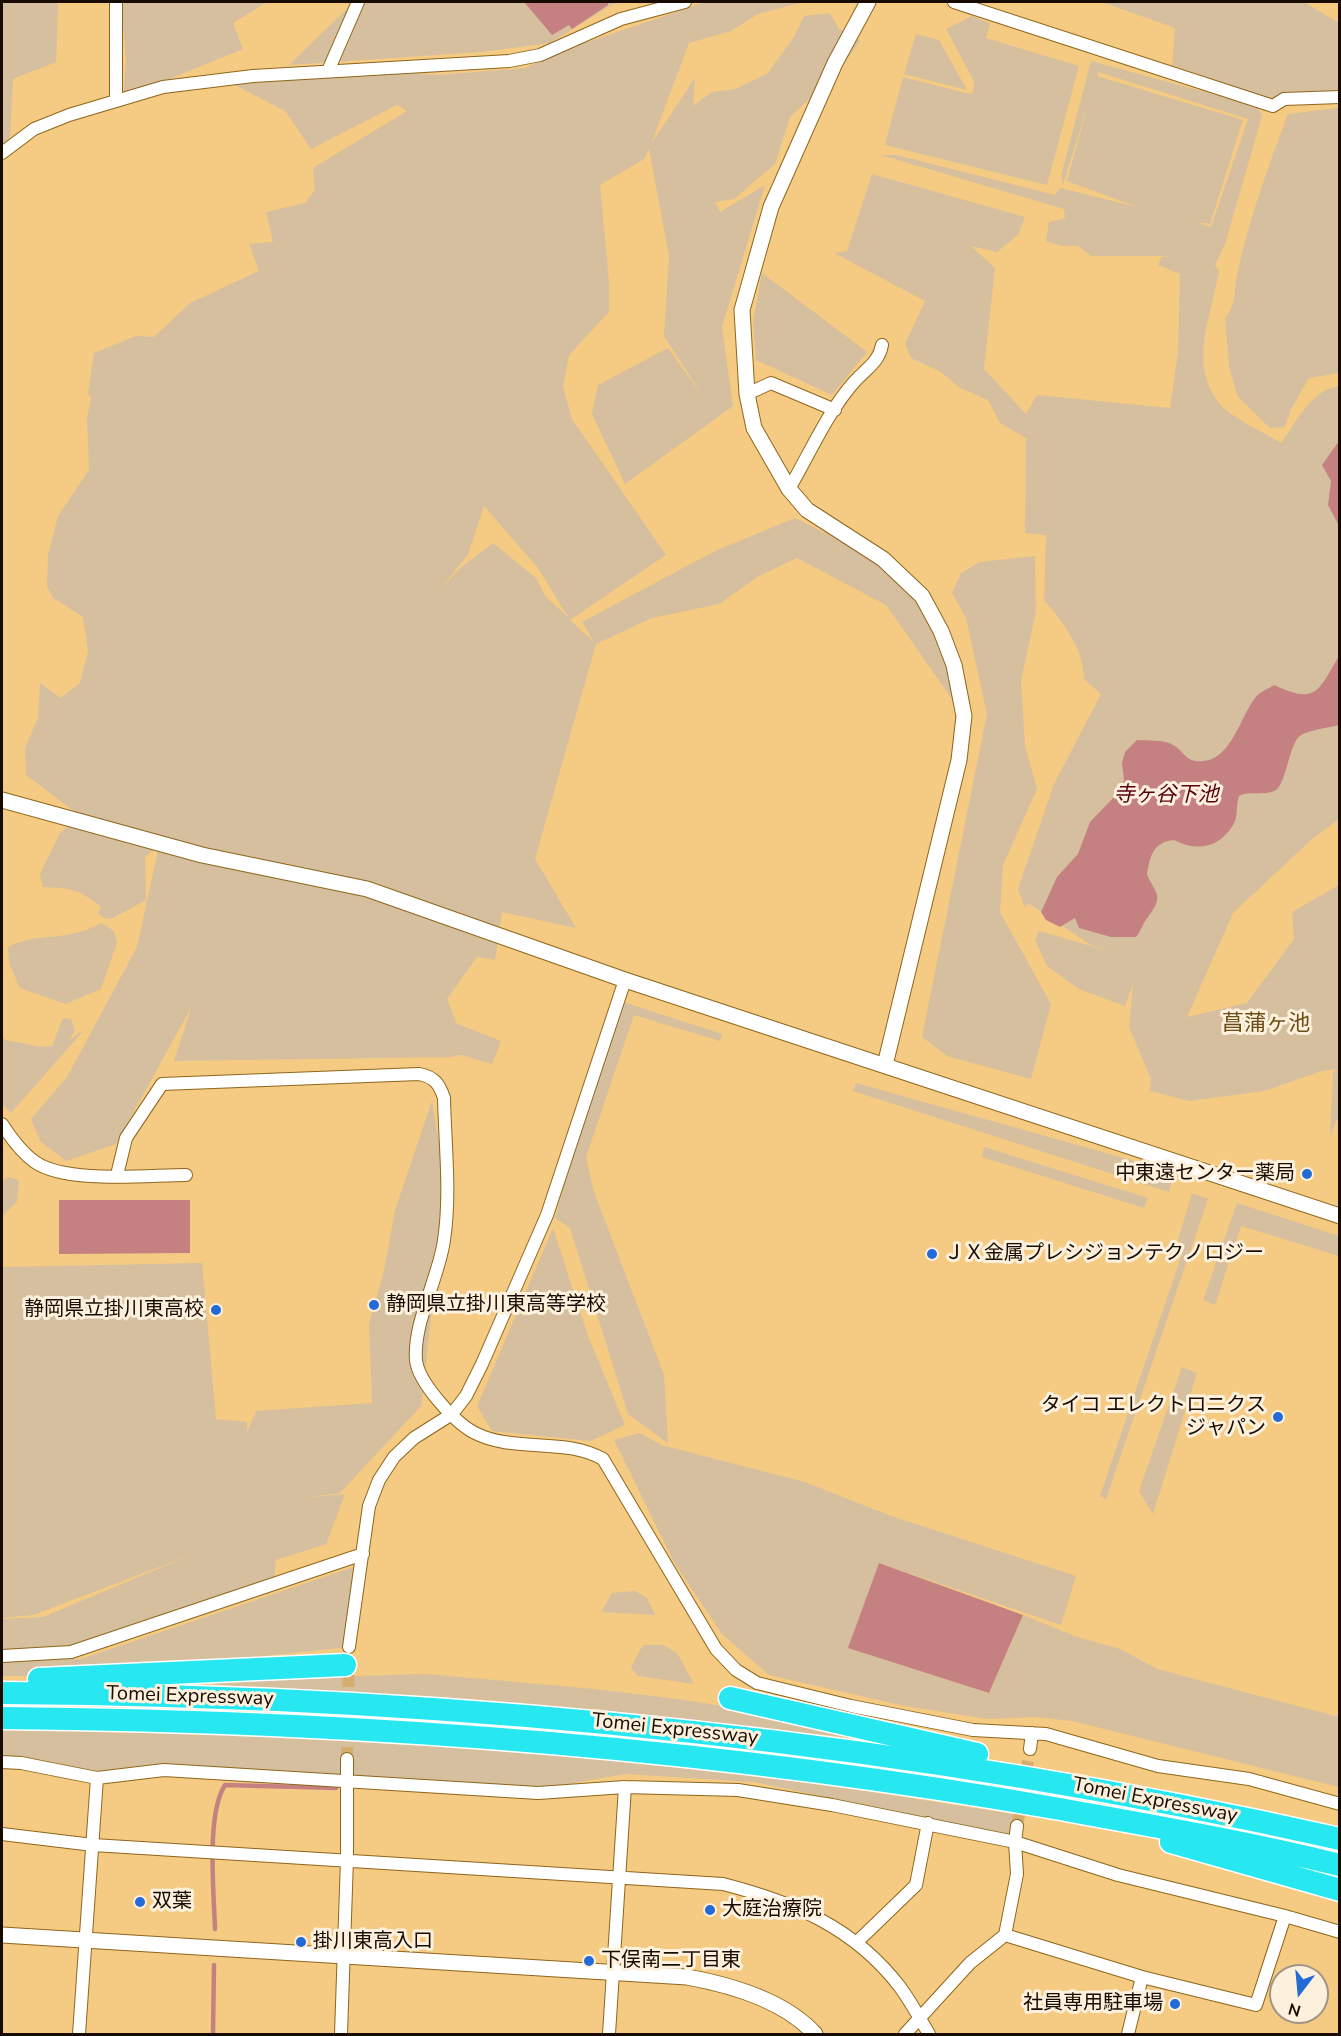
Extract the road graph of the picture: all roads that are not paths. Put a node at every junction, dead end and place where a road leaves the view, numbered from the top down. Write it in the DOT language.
graph roads {
  1 [pos="116,2"];
  2 [pos="358,2"];
  3 [pos="685,2"];
  4 [pos="868,2"];
  5 [pos="954,2"];
  6 [pos="328,71"];
  7 [pos="1340,97"];
  8 [pos="116,100"];
  9 [pos="2,153"];
  10 [pos="882,345"];
  11 [pos="747,394"];
  12 [pos="835,410"];
  13 [pos="789,489"];
  14 [pos="2,800"];
  15 [pos="625,980"];
  16 [pos="885,1065"];
  17 [pos="2,1124"];
  18 [pos="117,1175"];
  19 [pos="186,1175"];
  20 [pos="1340,1216"];
  21 [pos="452,1414"];
  22 [pos="363,1554"];
  23 [pos="2,1656"];
  24 [pos="347,1656"];
  25 [pos="2,1681"];
  26 [pos="2,1693"];
  27 [pos="730,1698"];
  28 [pos="2,1718"];
  29 [pos="1032,1732"];
  30 [pos="1030,1749"];
  31 [pos="347,1759"];
  32 [pos="2,1762"];
  33 [pos="97,1778"];
  34 [pos="347,1781"];
  35 [pos="625,1787"];
  36 [pos="1033,1804"];
  37 [pos="1340,1804"];
  38 [pos="1196,1807"];
  39 [pos="928,1823"];
  40 [pos="1017,1826"];
  41 [pos="2,1834"];
  42 [pos="1340,1839"];
  43 [pos="1015,1842"];
  44 [pos="93,1845"];
  45 [pos="347,1859"];
  46 [pos="1340,1865"];
  47 [pos="618,1876"];
  48 [pos="1340,1890"];
  49 [pos="1285,1916"];
  50 [pos="1340,1932"];
  51 [pos="2,1935"];
  52 [pos="1005,1935"];
  53 [pos="87,1941"];
  54 [pos="857,1942"];
  55 [pos="344,1956"];
  56 [pos="613,1971"];
  57 [pos="1142,1977"];
  58 [pos="919,2018"];
  59 [pos="79,2034"];
  60 [pos="341,2034"];
  61 [pos="609,2034"];
  62 [pos="815,2034"];
  63 [pos="905,2034"];
  64 [pos="929,2034"];
  65 [pos="1128,2034"];
  1 -- 8 [label="street"];
  2 -- 6 [label="street"];
  3 -- 6 [label="street"];
  4 -- 11 [label="street"];
  5 -- 7 [label="street"];
  6 -- 8 [label="street"];
  8 -- 9 [label="street"];
  10 -- 12 [label="street"];
  11 -- 12 [label="street"];
  11 -- 13 [label="street"];
  12 -- 13 [label="street"];
  13 -- 16 [label="street"];
  14 -- 15 [label="street"];
  15 -- 16 [label="street"];
  15 -- 21 [label="street"];
  16 -- 20 [label="street"];
  17 -- 18 [label="street"];
  18 -- 19 [label="street"];
  18 -- 21 [label="street"];
  21 -- 22 [label="street"];
  21 -- 29 [label="street"];
  22 -- 23 [label="street"];
  22 -- 24 [label="street"];
  24 -- 25 [label="highway"];
  26 -- 38 [label="highway, Tomei Expressway"];
  27 -- 38 [label="highway"];
  28 -- 36 [label="highway, Tomei Expressway"];
  29 -- 30 [label="street"];
  29 -- 37 [label="street"];
  31 -- 34 [label="street"];
  32 -- 33 [label="street"];
  33 -- 34 [label="street"];
  33 -- 44 [label="street"];
  34 -- 35 [label="street"];
  34 -- 45 [label="street"];
  35 -- 39 [label="street"];
  35 -- 47 [label="street"];
  36 -- 46 [label="highway, Tomei Expressway"];
  36 -- 48 [label="highway"];
  38 -- 42 [label="highway, Tomei Expressway"];
  39 -- 43 [label="street"];
  39 -- 54 [label="street"];
  40 -- 43 [label="street"];
  41 -- 44 [label="street"];
  43 -- 49 [label="street"];
  43 -- 52 [label="street"];
  44 -- 45 [label="street"];
  44 -- 53 [label="street"];
  45 -- 47 [label="street"];
  45 -- 55 [label="street"];
  47 -- 54 [label="street"];
  47 -- 56 [label="street"];
  49 -- 50 [label="street"];
  49 -- 57 [label="street"];
  51 -- 53 [label="street"];
  52 -- 57 [label="street"];
  52 -- 58 [label="street"];
  53 -- 55 [label="street"];
  53 -- 59 [label="street"];
  54 -- 58 [label="street"];
  55 -- 56 [label="street"];
  55 -- 60 [label="street"];
  56 -- 61 [label="street"];
  56 -- 62 [label="street"];
  57 -- 65 [label="street"];
  58 -- 63 [label="street"];
  58 -- 64 [label="street"];
}
